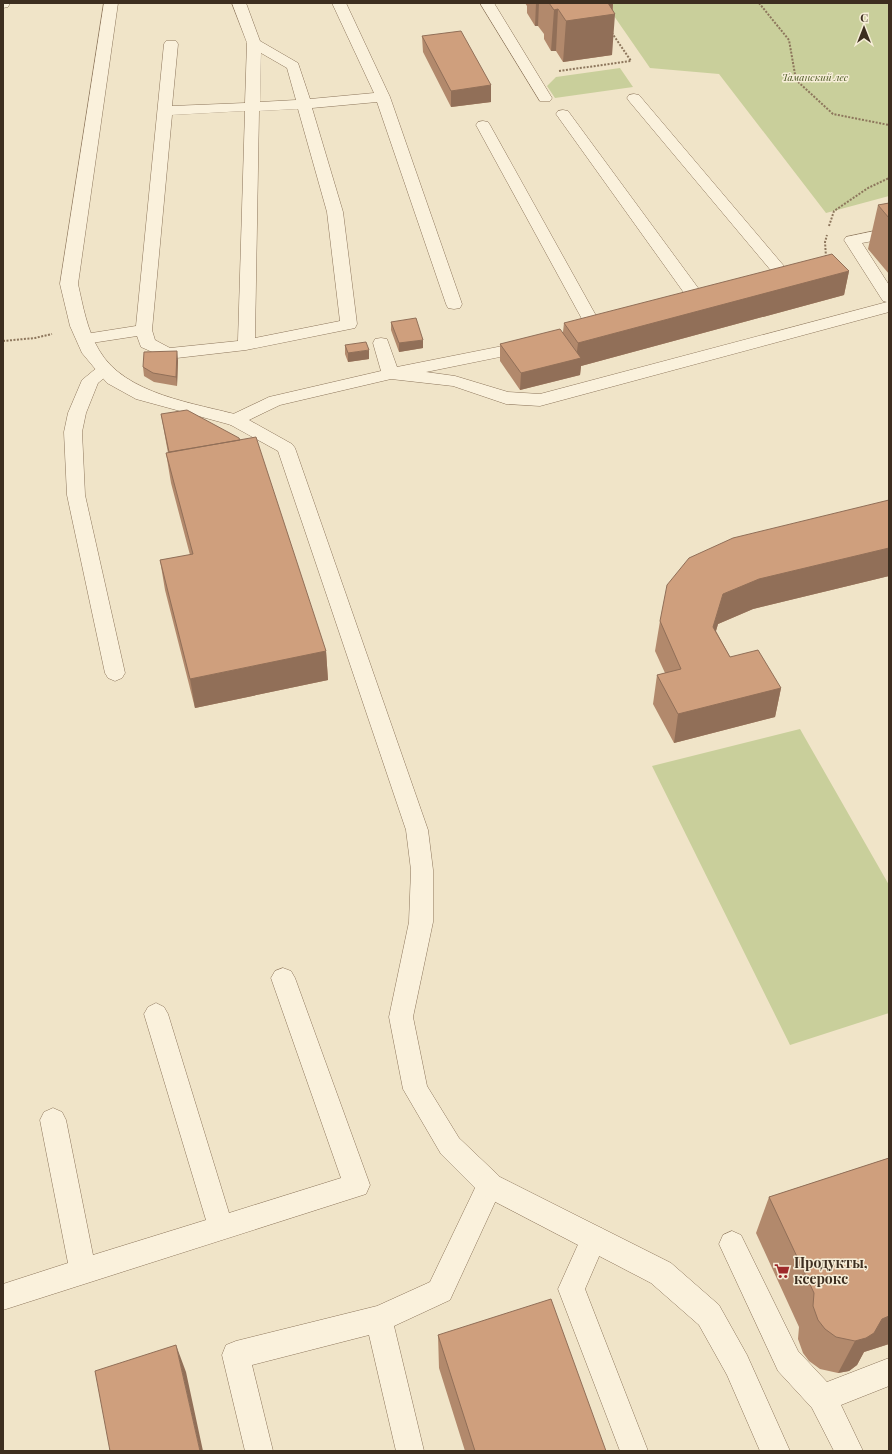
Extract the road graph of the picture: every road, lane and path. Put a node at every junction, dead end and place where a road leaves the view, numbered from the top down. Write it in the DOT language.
graph roads {
  1 [pos="111,3"];
  2 [pos="239,3"];
  3 [pos="340,3"];
  4 [pos="487,3"];
  5 [pos="758,3"];
  6 [pos="609,29"];
  7 [pos="254,43"];
  8 [pos="170,44"];
  9 [pos="531,75"];
  10 [pos="383,97"];
  11 [pos="544,98"];
  12 [pos="634,98"];
  13 [pos="304,104"];
  14 [pos="252,106"];
  15 [pos="165,110"];
  16 [pos="563,114"];
  17 [pos="889,125"];
  18 [pos="483,126"];
  19 [pos="889,233"];
  20 [pos="747,285"];
  21 [pos="889,298"];
  22 [pos="697,300"];
  23 [pos="454,304"];
  24 [pos="889,307"];
  25 [pos="144,330"];
  26 [pos="595,330"];
  27 [pos="82,332"];
  28 [pos="3,341"];
  29 [pos="381,342"];
  30 [pos="541,343"];
  31 [pos="246,345"];
  32 [pos="106,370"];
  33 [pos="392,374"];
  34 [pos="236,420"];
  35 [pos="114,673"];
  36 [pos="283,978"];
  37 [pos="156,1014"];
  38 [pos="52,1120"];
  39 [pos="490,1185"];
  40 [pos="220,1228"];
  41 [pos="594,1238"];
  42 [pos="732,1244"];
  43 [pos="83,1272"];
  44 [pos="3,1297"];
  45 [pos="379,1319"];
  46 [pos="889,1372"];
  47 [pos="822,1398"];
  48 [pos="259,1451"];
  49 [pos="410,1451"];
  50 [pos="634,1451"];
  51 [pos="776,1451"];
  52 [pos="849,1451"];
  1 -- 27 [label="street"];
  2 -- 7 [label="lane"];
  3 -- 10 [label="lane"];
  4 -- 9 [label="lane"];
  5 -- 17 [label="path"];
  6 -- 9 [label="path"];
  7 -- 13 [label="lane"];
  7 -- 14 [label="lane"];
  8 -- 15 [label="lane"];
  9 -- 11 [label="lane"];
  10 -- 13 [label="lane"];
  10 -- 23 [label="lane"];
  12 -- 20 [label="lane"];
  13 -- 14 [label="lane"];
  13 -- 31 [label="lane"];
  14 -- 15 [label="lane"];
  14 -- 31 [label="lane"];
  15 -- 25 [label="lane"];
  16 -- 22 [label="lane"];
  18 -- 26 [label="lane"];
  19 -- 21 [label="lane"];
  24 -- 33 [label="lane"];
  25 -- 27 [label="lane"];
  25 -- 31 [label="lane"];
  27 -- 28 [label="path"];
  27 -- 32 [label="street"];
  29 -- 33 [label="lane"];
  30 -- 33 [label="lane"];
  32 -- 34 [label="street"];
  32 -- 35 [label="lane"];
  33 -- 34 [label="lane"];
  34 -- 39 [label="lane"];
  36 -- 40 [label="lane"];
  37 -- 40 [label="lane"];
  38 -- 43 [label="lane"];
  39 -- 41 [label="street"];
  39 -- 45 [label="lane"];
  40 -- 43 [label="lane"];
  41 -- 50 [label="lane"];
  41 -- 51 [label="street"];
  42 -- 47 [label="lane"];
  43 -- 44 [label="lane"];
  45 -- 48 [label="lane"];
  45 -- 49 [label="lane"];
  46 -- 47 [label="lane"];
  47 -- 52 [label="lane"];
}
